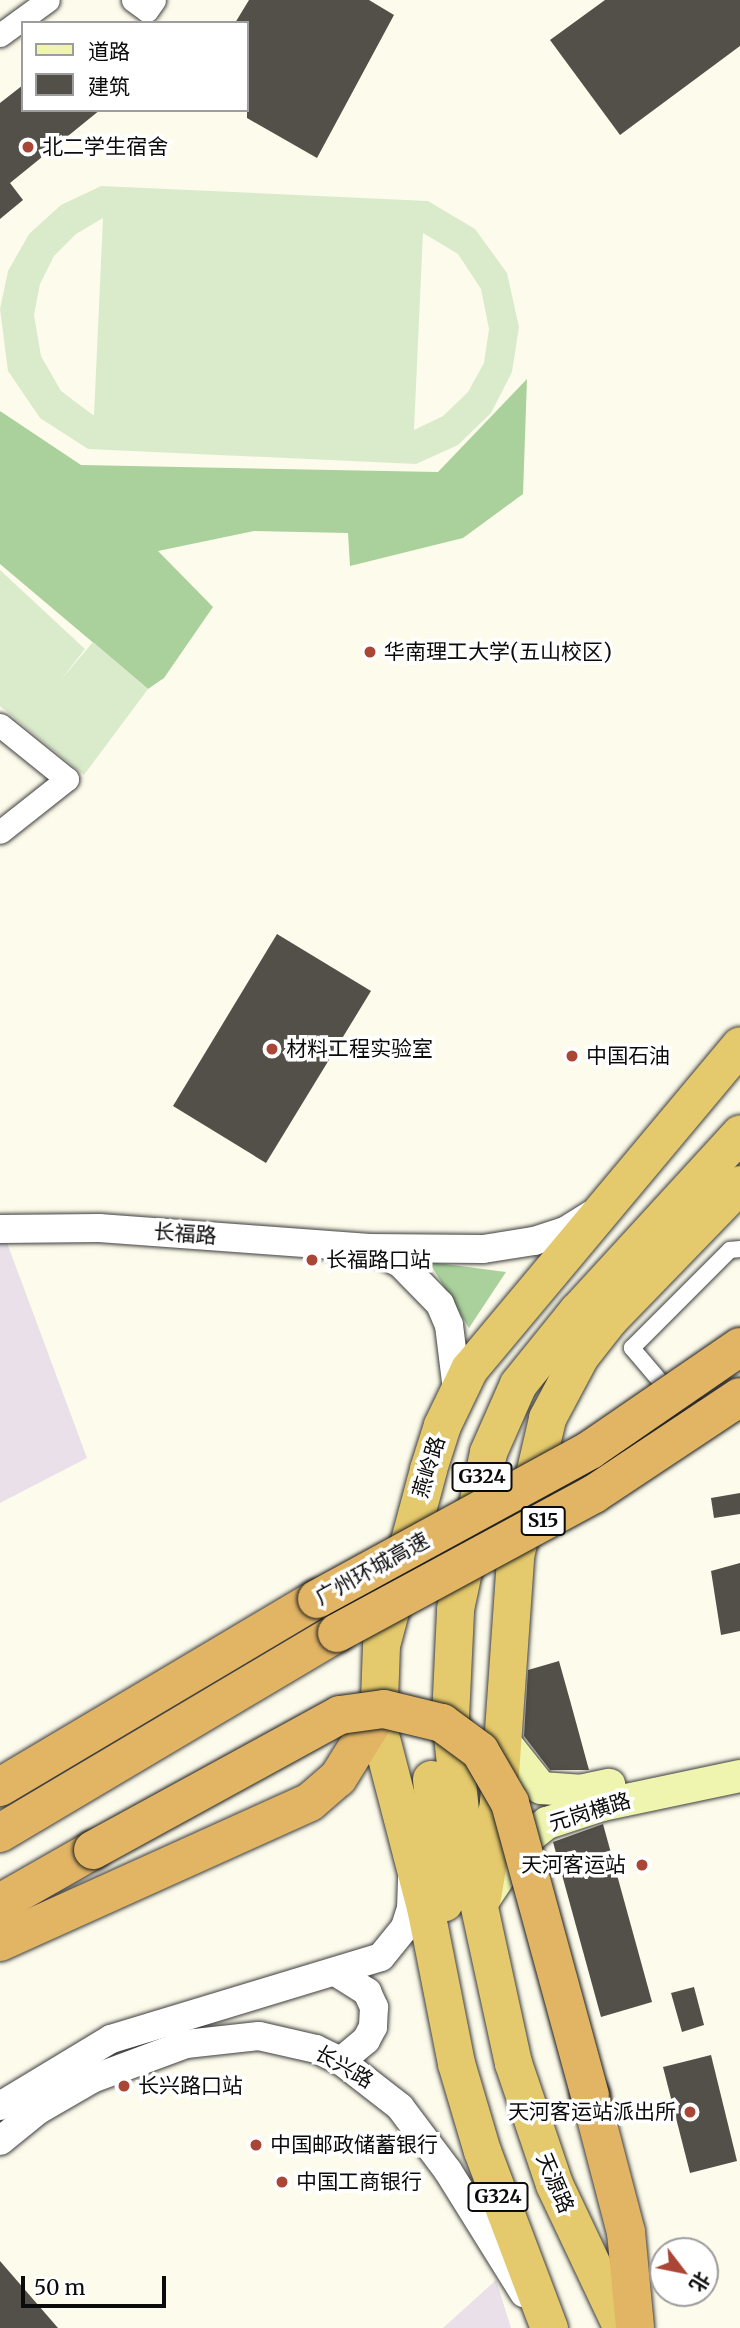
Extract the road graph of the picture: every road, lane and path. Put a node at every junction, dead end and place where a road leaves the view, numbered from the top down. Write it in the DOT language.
graph roads {
  1 [pos="48,0"];
  2 [pos="133,0"];
  3 [pos="155,0"];
  4 [pos="0,35"];
  5 [pos="0,725"];
  6 [pos="0,832"];
  7 [pos="740,1045"];
  8 [pos="740,1133"];
  9 [pos="740,1184"];
  10 [pos="600,1210"];
  11 [pos="0,1229"];
  12 [pos="369,1248"];
  13 [pos="740,1250"];
  14 [pos="516,1308"];
  15 [pos="740,1347"];
  16 [pos="457,1390"];
  17 [pos="740,1397"];
  18 [pos="740,1411"];
  19 [pos="377,1715"];
  20 [pos="503,1740"];
  21 [pos="740,1754"];
  22 [pos="740,1776"];
  23 [pos="0,1787"];
  24 [pos="583,1800"];
  25 [pos="0,1833"];
  26 [pos="408,1834"];
  27 [pos="0,1903"];
  28 [pos="479,1908"];
  29 [pos="0,1942"];
  30 [pos="337,1973"];
  31 [pos="341,2061"];
  32 [pos="456,2063"];
  33 [pos="0,2106"];
  34 [pos="0,2141"];
  35 [pos="547,2328"];
  36 [pos="622,2328"];
  37 [pos="635,2328"];
  1 -- 4 [label="street"];
  2 -- 3 [label="street"];
  5 -- 6 [label="street"];
  7 -- 10 [label="highway, 燕岭路 / G324"];
  8 -- 28 [label="highway, G324"];
  9 -- 20 [label="highway, G324"];
  10 -- 12 [label="street, 长福路"];
  10 -- 14 [label="highway, 燕岭路 / G324"];
  11 -- 12 [label="street, 长福路"];
  12 -- 16 [label="street, 长福路"];
  13 -- 18 [label="street"];
  14 -- 16 [label="highway, 燕岭路 / G324"];
  14 -- 32 [label="highway"];
  15 -- 23 [label="highway, 广州环城高速 / S15, bridge"];
  16 -- 19 [label="highway, 燕岭路 / G324"];
  17 -- 25 [label="highway, 广州环城高速 / S15, bridge"];
  19 -- 26 [label="highway, 燕岭路 / G324"];
  19 -- 29 [label="highway"];
  20 -- 24 [label="main road, 元岗横路"];
  20 -- 28 [label="highway, G324"];
  21 -- 24 [label="main road, 元岗横路"];
  22 -- 24 [label="main road, 元岗横路"];
  24 -- 28 [label="main road, 元岗横路"];
  26 -- 30 [label="street"];
  26 -- 32 [label="highway, 燕岭路 / G324"];
  27 -- 37 [label="highway, bridge"];
  28 -- 36 [label="highway, 天源路 / G324"];
  30 -- 31 [label="street"];
  30 -- 33 [label="street"];
  31 -- 34 [label="street, 长兴路"];
  31 -- 35 [label="street, 长兴路"];
  32 -- 35 [label="highway, G324"];
}
